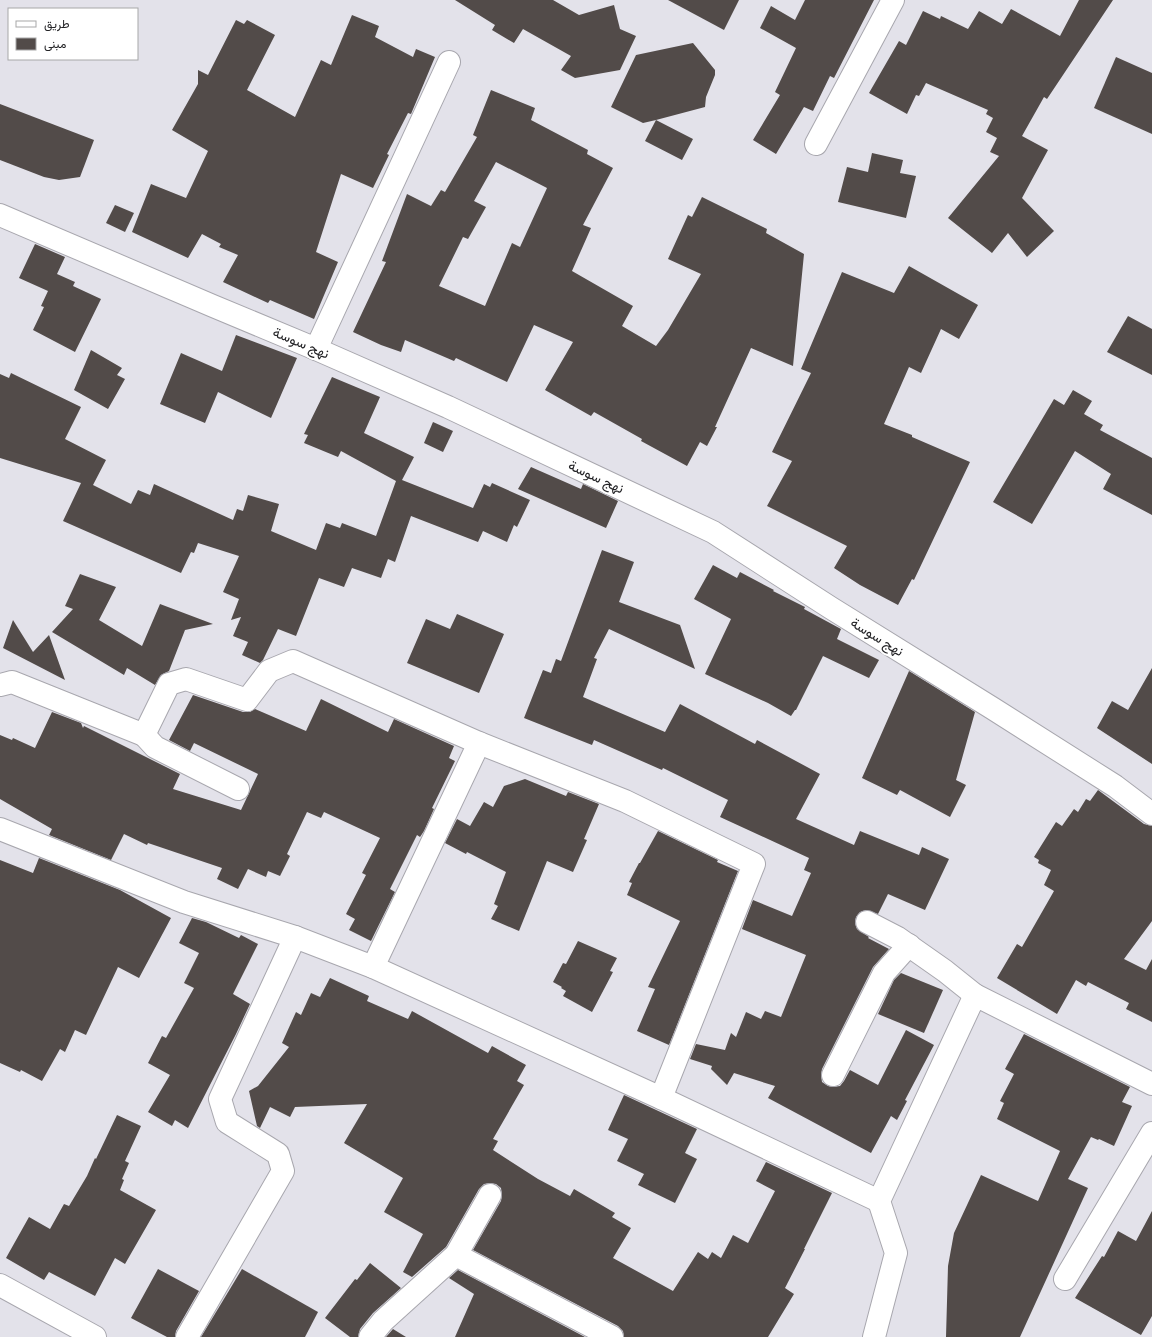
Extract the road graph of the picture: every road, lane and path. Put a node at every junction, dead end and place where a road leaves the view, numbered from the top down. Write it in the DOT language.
graph roads {
  1 [pos="893,0"];
  2 [pos="449,62"];
  3 [pos="816,144"];
  4 [pos="0,215"];
  5 [pos="316,348"];
  6 [pos="0,685"];
  7 [pos="144,735"];
  8 [pos="479,743"];
  9 [pos="238,789"];
  10 [pos="1152,814"];
  11 [pos="0,829"];
  12 [pos="867,922"];
  13 [pos="295,937"];
  14 [pos="909,945"];
  15 [pos="373,967"];
  16 [pos="975,995"];
  17 [pos="833,1075"];
  18 [pos="1152,1084"];
  19 [pos="660,1098"];
  20 [pos="1152,1133"];
  21 [pos="490,1195"];
  22 [pos="879,1201"];
  23 [pos="456,1255"];
  24 [pos="1065,1279"];
  25 [pos="0,1285"];
  26 [pos="95,1337"];
  27 [pos="187,1337"];
  28 [pos="370,1337"];
  29 [pos="612,1337"];
  30 [pos="874,1337"];
  1 -- 3 [label="street"];
  2 -- 5 [label="street"];
  4 -- 5 [label="street, نهج سوسة"];
  5 -- 10 [label="street, نهج سوسة"];
  6 -- 7 [label="street"];
  7 -- 8 [label="street"];
  7 -- 9 [label="street"];
  8 -- 15 [label="street"];
  8 -- 19 [label="street"];
  11 -- 13 [label="street"];
  12 -- 14 [label="street"];
  13 -- 15 [label="street"];
  13 -- 27 [label="street"];
  14 -- 16 [label="street"];
  14 -- 17 [label="street"];
  15 -- 19 [label="street"];
  16 -- 18 [label="street"];
  16 -- 22 [label="street"];
  19 -- 22 [label="street"];
  20 -- 24 [label="street"];
  21 -- 23 [label="street"];
  22 -- 30 [label="street"];
  23 -- 28 [label="street"];
  23 -- 29 [label="street"];
  25 -- 26 [label="street"];
}
